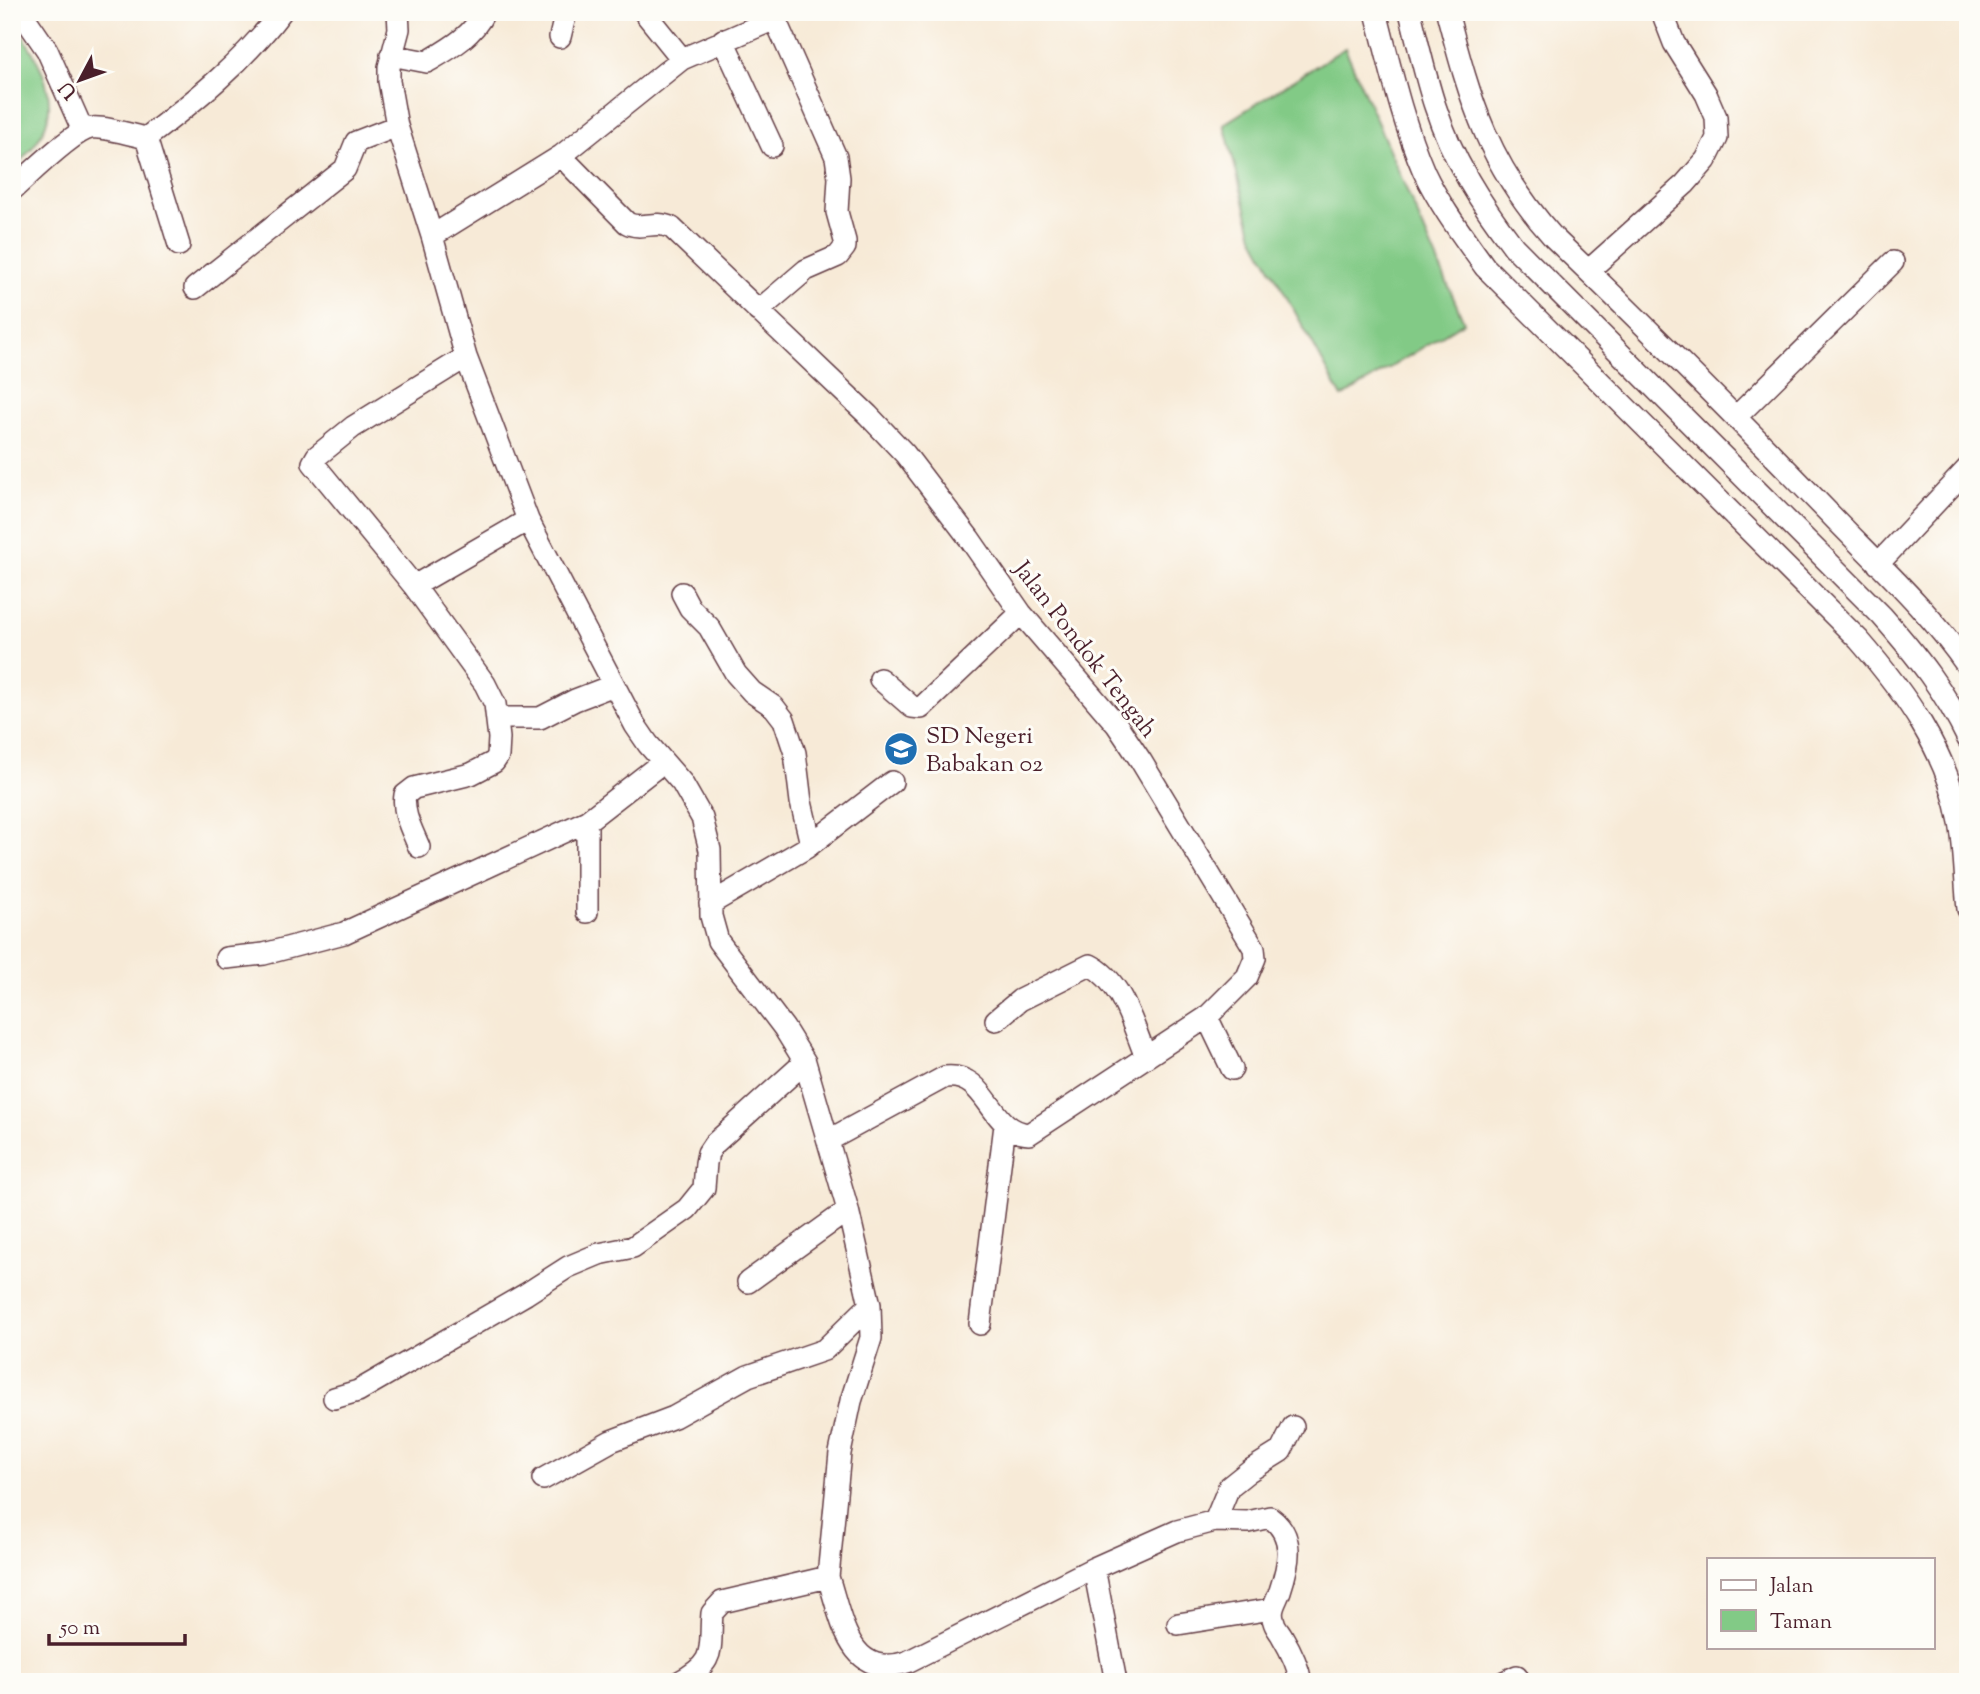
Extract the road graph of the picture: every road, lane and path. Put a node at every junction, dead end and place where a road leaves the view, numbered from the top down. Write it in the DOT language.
graph roads {
  1 [pos="21,12"];
  2 [pos="281,12"];
  3 [pos="398,12"];
  4 [pos="484,12"];
  5 [pos="566,12"];
  6 [pos="644,12"];
  7 [pos="1376,12"];
  8 [pos="1410,12"];
  9 [pos="1447,12"];
  10 [pos="1662,12"];
  11 [pos="778,16"];
  12 [pos="560,37"];
  13 [pos="723,40"];
  14 [pos="391,55"];
  15 [pos="682,59"];
  16 [pos="397,126"];
  17 [pos="83,131"];
  18 [pos="146,138"];
  19 [pos="772,146"];
  20 [pos="561,156"];
  21 [pos="12,190"];
  22 [pos="432,236"];
  23 [pos="179,246"];
  24 [pos="1894,262"];
  25 [pos="1588,271"];
  26 [pos="195,288"];
  27 [pos="758,311"];
  28 [pos="466,357"];
  29 [pos="1736,417"];
  30 [pos="1968,468"];
  31 [pos="528,520"];
  32 [pos="1878,564"];
  33 [pos="414,586"];
  34 [pos="682,593"];
  35 [pos="1021,613"];
  36 [pos="1968,667"];
  37 [pos="880,679"];
  38 [pos="614,685"];
  39 [pos="498,718"];
  40 [pos="1968,739"];
  41 [pos="663,762"];
  42 [pos="892,782"];
  43 [pos="587,821"];
  44 [pos="811,844"];
  45 [pos="419,847"];
  46 [pos="710,904"];
  47 [pos="1968,909"];
  48 [pos="587,912"];
  49 [pos="226,958"];
  50 [pos="1207,1017"];
  51 [pos="996,1020"];
  52 [pos="1146,1057"];
  53 [pos="805,1062"];
  54 [pos="1232,1069"];
  55 [pos="1005,1125"];
  56 [pos="829,1140"];
  57 [pos="848,1210"];
  58 [pos="748,1282"];
  59 [pos="870,1305"];
  60 [pos="980,1324"];
  61 [pos="334,1398"];
  62 [pos="1293,1427"];
  63 [pos="543,1479"];
  64 [pos="1214,1521"];
  65 [pos="1094,1568"];
  66 [pos="828,1577"];
  67 [pos="1272,1609"];
  68 [pos="1178,1624"];
  69 [pos="679,1682"];
  70 [pos="1116,1682"];
  71 [pos="1301,1682"];
  1 -- 17 [label="street"];
  2 -- 18 [label="street"];
  3 -- 14 [label="street"];
  4 -- 14 [label="street"];
  5 -- 12 [label="street"];
  6 -- 15 [label="street"];
  7 -- 47 [label="street"];
  8 -- 40 [label="street"];
  9 -- 25 [label="street"];
  10 -- 25 [label="street"];
  11 -- 13 [label="street"];
  11 -- 27 [label="street"];
  13 -- 15 [label="street"];
  13 -- 19 [label="street"];
  14 -- 16 [label="street"];
  15 -- 20 [label="street"];
  16 -- 22 [label="street"];
  16 -- 26 [label="street"];
  17 -- 18 [label="street"];
  17 -- 21 [label="street"];
  18 -- 23 [label="street"];
  20 -- 22 [label="street"];
  20 -- 27 [label="street, Jalan Pondok Tengah"];
  22 -- 28 [label="street"];
  24 -- 29 [label="street"];
  25 -- 29 [label="street"];
  27 -- 35 [label="street, Jalan Pondok Tengah"];
  28 -- 31 [label="street"];
  28 -- 33 [label="street"];
  29 -- 32 [label="street"];
  30 -- 32 [label="street"];
  31 -- 33 [label="street"];
  31 -- 38 [label="street"];
  32 -- 36 [label="street"];
  33 -- 39 [label="street"];
  34 -- 44 [label="street"];
  35 -- 37 [label="street"];
  35 -- 50 [label="street, Jalan Pondok Tengah"];
  38 -- 39 [label="street"];
  38 -- 41 [label="street"];
  39 -- 45 [label="street"];
  41 -- 43 [label="street"];
  41 -- 46 [label="street"];
  42 -- 44 [label="street"];
  43 -- 48 [label="street"];
  43 -- 49 [label="street"];
  44 -- 46 [label="street"];
  46 -- 53 [label="street"];
  50 -- 52 [label="street, Jalan Pondok Tengah"];
  50 -- 54 [label="street"];
  51 -- 52 [label="street"];
  52 -- 55 [label="street, Jalan Pondok Tengah"];
  53 -- 56 [label="street"];
  53 -- 61 [label="street"];
  55 -- 56 [label="street"];
  55 -- 60 [label="street"];
  56 -- 57 [label="street"];
  57 -- 58 [label="street"];
  57 -- 59 [label="street"];
  59 -- 63 [label="street"];
  59 -- 66 [label="street"];
  62 -- 64 [label="street"];
  64 -- 65 [label="street"];
  64 -- 67 [label="street"];
  65 -- 66 [label="street"];
  65 -- 70 [label="street"];
  66 -- 69 [label="street"];
  67 -- 68 [label="street"];
  67 -- 71 [label="street"];
}
